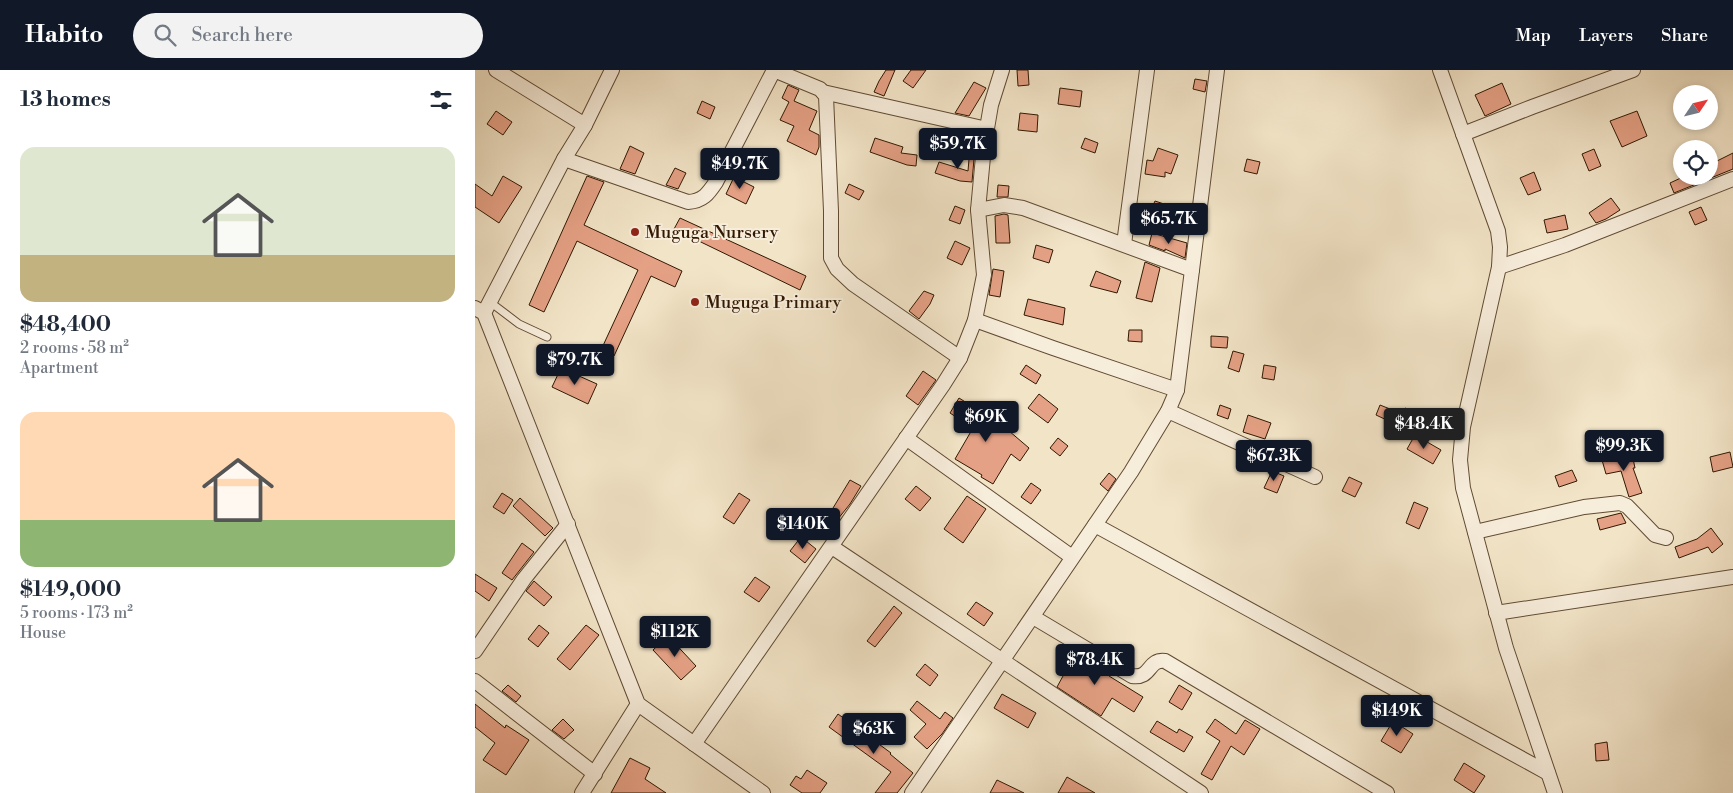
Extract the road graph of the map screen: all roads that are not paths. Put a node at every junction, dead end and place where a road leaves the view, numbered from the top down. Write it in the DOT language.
graph roads {
  1 [pos="611,70"];
  2 [pos="774,70"];
  3 [pos="1002,70"];
  4 [pos="1147,70"];
  5 [pos="1217,70"];
  6 [pos="1440,70"];
  7 [pos="1633,70"];
  8 [pos="502,71"];
  9 [pos="823,92"];
  10 [pos="585,125"];
  11 [pos="987,129"];
  12 [pos="1463,134"];
  13 [pos="564,159"];
  14 [pos="1733,179"];
  15 [pos="978,210"];
  16 [pos="1124,244"];
  17 [pos="1499,267"];
  18 [pos="1192,270"];
  19 [pos="483,308"];
  20 [pos="975,320"];
  21 [pos="547,337"];
  22 [pos="960,358"];
  23 [pos="1177,390"];
  24 [pos="1168,411"];
  25 [pos="906,438"];
  26 [pos="1315,477"];
  27 [pos="568,524"];
  28 [pos="1095,525"];
  29 [pos="1475,532"];
  30 [pos="1666,538"];
  31 [pos="832,546"];
  32 [pos="1072,557"];
  33 [pos="1733,577"];
  34 [pos="1496,613"];
  35 [pos="1033,617"];
  36 [pos="475,651"];
  37 [pos="1003,661"];
  38 [pos="475,681"];
  39 [pos="638,704"];
  40 [pos="694,744"];
  41 [pos="1548,773"];
  42 [pos="595,774"];
  43 [pos="582,793"];
  44 [pos="762,793"];
  45 [pos="912,793"];
  46 [pos="1201,793"];
  47 [pos="1387,793"];
  48 [pos="1555,793"];
  1 -- 10 [label="street"];
  2 -- 9 [label="street"];
  2 -- 13 [label="street"];
  3 -- 11 [label="street"];
  4 -- 16 [label="street"];
  5 -- 18 [label="street"];
  6 -- 12 [label="street"];
  7 -- 12 [label="street"];
  8 -- 10 [label="street"];
  9 -- 11 [label="street"];
  9 -- 22 [label="street"];
  10 -- 13 [label="street"];
  11 -- 15 [label="street"];
  12 -- 17 [label="street"];
  13 -- 19 [label="street"];
  14 -- 17 [label="street"];
  15 -- 16 [label="street"];
  15 -- 20 [label="street"];
  16 -- 18 [label="street"];
  17 -- 29 [label="street"];
  18 -- 23 [label="street"];
  19 -- 21 [label="lane"];
  19 -- 27 [label="street"];
  20 -- 22 [label="street"];
  20 -- 23 [label="street"];
  22 -- 25 [label="street"];
  23 -- 24 [label="street"];
  24 -- 26 [label="street"];
  24 -- 28 [label="street"];
  25 -- 31 [label="street"];
  25 -- 32 [label="street"];
  27 -- 36 [label="street"];
  27 -- 39 [label="street"];
  28 -- 32 [label="street"];
  28 -- 41 [label="street"];
  29 -- 30 [label="street"];
  29 -- 34 [label="street"];
  31 -- 37 [label="street"];
  31 -- 40 [label="street"];
  32 -- 35 [label="street"];
  33 -- 34 [label="street"];
  34 -- 41 [label="street"];
  35 -- 37 [label="street"];
  35 -- 47 [label="street"];
  37 -- 45 [label="street"];
  37 -- 46 [label="street"];
  38 -- 42 [label="street"];
  39 -- 40 [label="street"];
  39 -- 42 [label="street"];
  40 -- 44 [label="street"];
  41 -- 48 [label="street"];
  42 -- 43 [label="street"];
}
